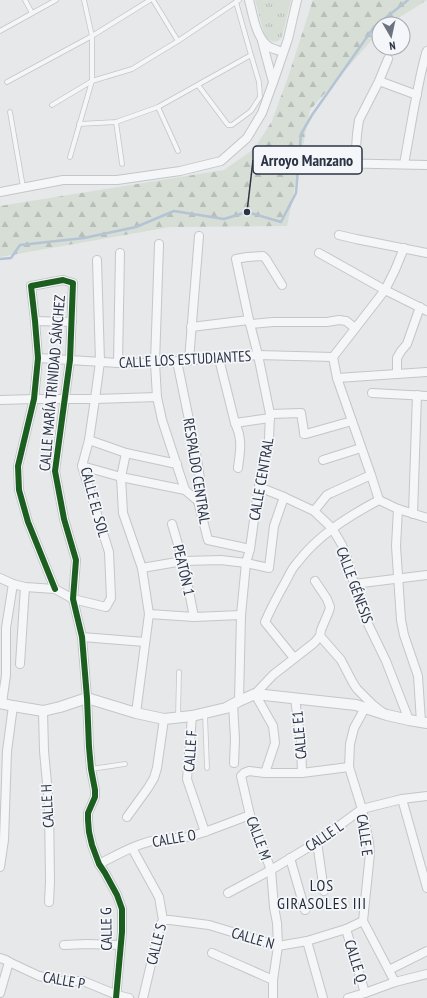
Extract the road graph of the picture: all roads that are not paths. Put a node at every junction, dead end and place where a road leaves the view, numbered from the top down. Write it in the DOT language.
graph roads {
  1 [pos="25,0"];
  2 [pos="56,0"];
  3 [pos="84,0"];
  4 [pos="152,0"];
  5 [pos="249,0"];
  6 [pos="297,0"];
  7 [pos="238,1"];
  8 [pos="32,13"];
  9 [pos="0,31"];
  10 [pos="92,36"];
  11 [pos="262,40"];
  12 [pos="178,41"];
  13 [pos="427,51"];
  14 [pos="283,52"];
  15 [pos="251,55"];
  16 [pos="388,59"];
  17 [pos="92,81"];
  18 [pos="379,81"];
  19 [pos="7,82"];
  20 [pos="274,83"];
  21 [pos="198,85"];
  22 [pos="417,96"];
  23 [pos="52,105"];
  24 [pos="158,107"];
  25 [pos="10,112"];
  26 [pos="116,122"];
  27 [pos="79,124"];
  28 [pos="178,151"];
  29 [pos="70,157"];
  30 [pos="327,163"];
  31 [pos="122,164"];
  32 [pos="355,164"];
  33 [pos="404,164"];
  34 [pos="427,165"];
  35 [pos="23,187"];
  36 [pos="0,192"];
  37 [pos="339,235"];
  38 [pos="199,236"];
  39 [pos="159,244"];
  40 [pos="404,248"];
  41 [pos="120,253"];
  42 [pos="319,253"];
  43 [pos="427,253"];
  44 [pos="97,260"];
  45 [pos="282,285"];
  46 [pos="385,290"];
  47 [pos="424,309"];
  48 [pos="35,321"];
  49 [pos="72,322"];
  50 [pos="249,322"];
  51 [pos="191,328"];
  52 [pos="355,328"];
  53 [pos="258,355"];
  54 [pos="333,357"];
  55 [pos="38,358"];
  56 [pos="220,359"];
  57 [pos="70,360"];
  58 [pos="189,360"];
  59 [pos="178,361"];
  60 [pos="100,362"];
  61 [pos="118,363"];
  62 [pos="155,363"];
  63 [pos="427,372"];
  64 [pos="397,374"];
  65 [pos="336,378"];
  66 [pos="372,393"];
  67 [pos="417,395"];
  68 [pos="427,396"];
  69 [pos="157,397"];
  70 [pos="34,399"];
  71 [pos="65,399"];
  72 [pos="95,399"];
  73 [pos="0,400"];
  74 [pos="270,416"];
  75 [pos="352,421"];
  76 [pos="235,423"];
  77 [pos="89,440"];
  78 [pos="361,448"];
  79 [pos="126,453"];
  80 [pos="323,460"];
  81 [pos="176,464"];
  82 [pos="82,466"];
  83 [pos="238,468"];
  84 [pos="371,475"];
  85 [pos="120,477"];
  86 [pos="259,487"];
  87 [pos="185,490"];
  88 [pos="284,497"];
  89 [pos="379,500"];
  90 [pos="198,501"];
  91 [pos="398,509"];
  92 [pos="314,511"];
  93 [pos="413,514"];
  94 [pos="427,518"];
  95 [pos="172,524"];
  96 [pos="332,528"];
  97 [pos="250,549"];
  98 [pos="183,561"];
  99 [pos="246,563"];
  100 [pos="142,568"];
  101 [pos="427,574"];
  102 [pos="0,578"];
  103 [pos="398,578"];
  104 [pos="315,581"];
  105 [pos="13,584"];
  106 [pos="354,584"];
  107 [pos="25,587"];
  108 [pos="54,589"];
  109 [pos="73,599"];
  110 [pos="149,614"];
  111 [pos="241,615"];
  112 [pos="194,617"];
  113 [pos="320,636"];
  114 [pos="82,637"];
  115 [pos="145,642"];
  116 [pos="294,658"];
  117 [pos="20,664"];
  118 [pos="179,672"];
  119 [pos="255,694"];
  120 [pos="87,698"];
  121 [pos="295,698"];
  122 [pos="236,702"];
  123 [pos="1,703"];
  124 [pos="14,706"];
  125 [pos="365,708"];
  126 [pos="43,711"];
  127 [pos="136,713"];
  128 [pos="205,713"];
  129 [pos="387,715"];
  130 [pos="192,716"];
  131 [pos="178,717"];
  132 [pos="164,719"];
  133 [pos="409,720"];
  134 [pos="424,722"];
  135 [pos="4,751"];
  136 [pos="234,763"];
  137 [pos="125,764"];
  138 [pos="349,767"];
  139 [pos="207,768"];
  140 [pos="91,769"];
  141 [pos="302,773"];
  142 [pos="265,774"];
  143 [pos="2,796"];
  144 [pos="427,796"];
  145 [pos="402,799"];
  146 [pos="362,810"];
  147 [pos="250,815"];
  148 [pos="127,817"];
  149 [pos="205,832"];
  150 [pos="2,840"];
  151 [pos="317,842"];
  152 [pos="132,848"];
  153 [pos="290,858"];
  154 [pos="99,864"];
  155 [pos="0,867"];
  156 [pos="271,870"];
  157 [pos="427,888"];
  158 [pos="324,891"];
  159 [pos="228,894"];
  160 [pos="49,902"];
  161 [pos="305,910"];
  162 [pos="163,920"];
  163 [pos="363,921"];
  164 [pos="346,929"];
  165 [pos="307,942"];
  166 [pos="64,945"];
  167 [pos="120,945"];
  168 [pos="278,946"];
  169 [pos="427,951"];
  170 [pos="212,953"];
  171 [pos="0,958"];
  172 [pos="9,962"];
  173 [pos="389,970"];
  174 [pos="427,974"];
  175 [pos="273,980"];
  176 [pos="395,982"];
  177 [pos="0,993"];
  178 [pos="365,994"];
  179 [pos="116,996"];
  180 [pos="129,998"];
  181 [pos="143,998"];
  182 [pos="273,998"];
  183 [pos="323,998"];
  184 [pos="348,998"];
  1 -- 8 [label="lane"];
  2 -- 8 [label="lane"];
  3 -- 10 [label="lane"];
  4 -- 10 [label="lane"];
  4 -- 12 [label="lane"];
  5 -- 11 [label="street"];
  6 -- 14 [label="street"];
  7 -- 12 [label="lane"];
  7 -- 15 [label="lane"];
  8 -- 9 [label="lane"];
  10 -- 17 [label="lane"];
  10 -- 19 [label="lane"];
  11 -- 14 [label="street"];
  11 -- 20 [label="street"];
  12 -- 17 [label="lane"];
  13 -- 22 [label="street"];
  14 -- 20 [label="street"];
  15 -- 21 [label="lane"];
  15 -- 21 [label="lane"];
  16 -- 18 [label="street"];
  17 -- 23 [label="lane"];
  17 -- 27 [label="lane"];
  18 -- 22 [label="street"];
  18 -- 32 [label="street"];
  20 -- 35 [label="street"];
  21 -- 24 [label="lane"];
  22 -- 33 [label="street"];
  24 -- 26 [label="lane"];
  24 -- 28 [label="lane"];
  25 -- 35 [label="lane"];
  26 -- 27 [label="lane"];
  26 -- 31 [label="lane"];
  27 -- 29 [label="lane"];
  30 -- 32 [label="street"];
  32 -- 33 [label="street"];
  33 -- 34 [label="street"];
  35 -- 36 [label="street"];
  37 -- 40 [label="street"];
  38 -- 51 [label="street"];
  39 -- 62 [label="street"];
  40 -- 43 [label="street"];
  40 -- 46 [label="street"];
  41 -- 61 [label="street"];
  42 -- 46 [label="street"];
  44 -- 60 [label="street, CALLE EL SOL"];
  45 -- 50 [label="street, CALLE CENTRAL"];
  46 -- 47 [label="street"];
  46 -- 52 [label="street"];
  47 -- 64 [label="street"];
  48 -- 49 [label="street"];
  48 -- 49 [label="street, CALLE MARÍA TRINIDAD SÁNCHEZ"];
  48 -- 55 [label="street"];
  49 -- 57 [label="street, CALLE MARÍA TRINIDAD SÁNCHEZ"];
  50 -- 51 [label="street"];
  50 -- 52 [label="street"];
  50 -- 53 [label="street, CALLE CENTRAL"];
  51 -- 58 [label="street"];
  52 -- 54 [label="street"];
  53 -- 54 [label="street, CALLE LOS ESTUDIANTES"];
  53 -- 56 [label="street, CALLE LOS ESTUDIANTES"];
  53 -- 74 [label="street, CALLE CENTRAL"];
  54 -- 65 [label="street"];
  55 -- 57 [label="street, CALLE LOS ESTUDIANTES"];
  55 -- 70 [label="street"];
  56 -- 58 [label="street, CALLE LOS ESTUDIANTES"];
  56 -- 76 [label="street"];
  57 -- 60 [label="street, CALLE LOS ESTUDIANTES"];
  57 -- 71 [label="street, CALLE MARÍA TRINIDAD SÁNCHEZ"];
  58 -- 59 [label="street, CALLE LOS ESTUDIANTES"];
  59 -- 62 [label="street, CALLE LOS ESTUDIANTES"];
  59 -- 90 [label="street, RESPALDO CENTRAL"];
  60 -- 61 [label="street, CALLE LOS ESTUDIANTES"];
  60 -- 72 [label="street, CALLE EL SOL"];
  61 -- 62 [label="street, CALLE LOS ESTUDIANTES"];
  62 -- 69 [label="street"];
  63 -- 64 [label="street"];
  64 -- 65 [label="street"];
  65 -- 75 [label="street"];
  66 -- 67 [label="street"];
  67 -- 68 [label="street"];
  67 -- 93 [label="street"];
  69 -- 72 [label="street"];
  69 -- 81 [label="street"];
  70 -- 71 [label="street"];
  70 -- 73 [label="street"];
  70 -- 108 [label="street"];
  71 -- 72 [label="street"];
  71 -- 109 [label="street, CALLE MARÍA TRINIDAD SÁNCHEZ"];
  72 -- 77 [label="street, CALLE EL SOL"];
  74 -- 75 [label="street"];
  74 -- 76 [label="street"];
  74 -- 86 [label="street, CALLE CENTRAL"];
  75 -- 78 [label="street"];
  76 -- 83 [label="street"];
  77 -- 79 [label="street"];
  77 -- 82 [label="street, CALLE EL SOL"];
  78 -- 80 [label="street"];
  78 -- 84 [label="street"];
  79 -- 81 [label="street"];
  79 -- 85 [label="street"];
  81 -- 87 [label="street"];
  82 -- 85 [label="street"];
  82 -- 109 [label="street, CALLE EL SOL"];
  84 -- 89 [label="street"];
  84 -- 92 [label="street"];
  85 -- 87 [label="street"];
  85 -- 100 [label="street"];
  86 -- 88 [label="street, CALLE GÉNESIS"];
  86 -- 97 [label="street, CALLE CENTRAL"];
  87 -- 90 [label="street"];
  88 -- 92 [label="street, CALLE GÉNESIS"];
  88 -- 99 [label="street"];
  89 -- 91 [label="street"];
  89 -- 96 [label="street"];
  90 -- 97 [label="street, RESPALDO CENTRAL"];
  91 -- 93 [label="street"];
  91 -- 103 [label="street"];
  92 -- 96 [label="street, CALLE GÉNESIS"];
  93 -- 94 [label="street"];
  95 -- 98 [label="street, PEATÓN 1"];
  96 -- 106 [label="street, CALLE GÉNESIS"];
  96 -- 116 [label="street"];
  97 -- 99 [label="street, CALLE CENTRAL"];
  98 -- 99 [label="street"];
  98 -- 100 [label="street"];
  98 -- 112 [label="street, PEATÓN 1"];
  99 -- 111 [label="street, CALLE CENTRAL"];
  100 -- 110 [label="street"];
  101 -- 103 [label="street"];
  102 -- 105 [label="street, CALLE EL SOL"];
  103 -- 106 [label="street"];
  103 -- 134 [label="street"];
  104 -- 113 [label="street"];
  105 -- 107 [label="street, CALLE EL SOL"];
  105 -- 123 [label="street"];
  106 -- 133 [label="street, CALLE GÉNESIS"];
  107 -- 108 [label="street, CALLE EL SOL"];
  107 -- 117 [label="street"];
  108 -- 109 [label="street, CALLE EL SOL"];
  109 -- 114 [label="street, CALLE MARÍA TRINIDAD SÁNCHEZ"];
  110 -- 112 [label="street"];
  110 -- 115 [label="street"];
  111 -- 112 [label="street"];
  111 -- 122 [label="street, CALLE CENTRAL"];
  113 -- 116 [label="street"];
  113 -- 129 [label="street"];
  114 -- 115 [label="street"];
  114 -- 120 [label="street, CALLE MARÍA TRINIDAD SÁNCHEZ"];
  115 -- 127 [label="street"];
  116 -- 119 [label="street"];
  118 -- 131 [label="lane"];
  119 -- 121 [label="street"];
  119 -- 122 [label="street"];
  119 -- 142 [label="street"];
  120 -- 126 [label="street"];
  120 -- 127 [label="street"];
  120 -- 140 [label="street, CALLE MARÍA TRINIDAD SÁNCHEZ"];
  121 -- 125 [label="street"];
  121 -- 141 [label="street, CALLE E1"];
  122 -- 128 [label="street"];
  122 -- 136 [label="street, CALLE CENTRAL"];
  123 -- 124 [label="street"];
  124 -- 126 [label="street"];
  124 -- 135 [label="street"];
  125 -- 129 [label="street"];
  125 -- 138 [label="street, CALLE E"];
  126 -- 160 [label="street, CALLE H"];
  127 -- 132 [label="street"];
  128 -- 130 [label="street"];
  128 -- 139 [label="lane"];
  129 -- 133 [label="street"];
  130 -- 131 [label="street"];
  130 -- 149 [label="street, CALLE F"];
  131 -- 132 [label="street"];
  132 -- 148 [label="street"];
  133 -- 134 [label="street"];
  135 -- 143 [label="street"];
  137 -- 140 [label="lane"];
  138 -- 141 [label="street"];
  138 -- 146 [label="street, CALLE E"];
  140 -- 154 [label="street, CALLE G"];
  141 -- 142 [label="street"];
  142 -- 147 [label="street, CALLE M"];
  143 -- 150 [label="street"];
  144 -- 145 [label="street, CALLE L"];
  145 -- 146 [label="street, CALLE L"];
  145 -- 157 [label="street"];
  146 -- 151 [label="street, CALLE L"];
  146 -- 163 [label="street, CALLE E"];
  147 -- 149 [label="street, CALLE O"];
  147 -- 156 [label="street, CALLE M"];
  149 -- 152 [label="street, CALLE O"];
  150 -- 155 [label="street"];
  151 -- 153 [label="street, CALLE L"];
  151 -- 158 [label="street"];
  152 -- 154 [label="street, CALLE O"];
  152 -- 162 [label="street, CALLE S"];
  153 -- 156 [label="street, CALLE L"];
  153 -- 161 [label="street"];
  154 -- 167 [label="street, CALLE G"];
  156 -- 159 [label="street, CALLE L"];
  156 -- 168 [label="street, CALLE M"];
  162 -- 168 [label="street, CALLE N"];
  162 -- 181 [label="street, CALLE S"];
  163 -- 164 [label="street, CALLE N"];
  163 -- 173 [label="street"];
  164 -- 165 [label="street, CALLE N"];
  164 -- 178 [label="street, CALLE Q"];
  165 -- 168 [label="street, CALLE N"];
  165 -- 183 [label="street"];
  166 -- 167 [label="street"];
  167 -- 179 [label="street, CALLE G"];
  168 -- 175 [label="street, CALLE M"];
  169 -- 173 [label="street"];
  170 -- 175 [label="street"];
  171 -- 172 [label="street, CALLE P"];
  172 -- 177 [label="street"];
  172 -- 179 [label="street, CALLE P"];
  173 -- 176 [label="street"];
  174 -- 176 [label="street"];
  175 -- 182 [label="street, CALLE M"];
  176 -- 178 [label="street"];
  178 -- 184 [label="street"];
  179 -- 180 [label="street, CALLE P"];
}
